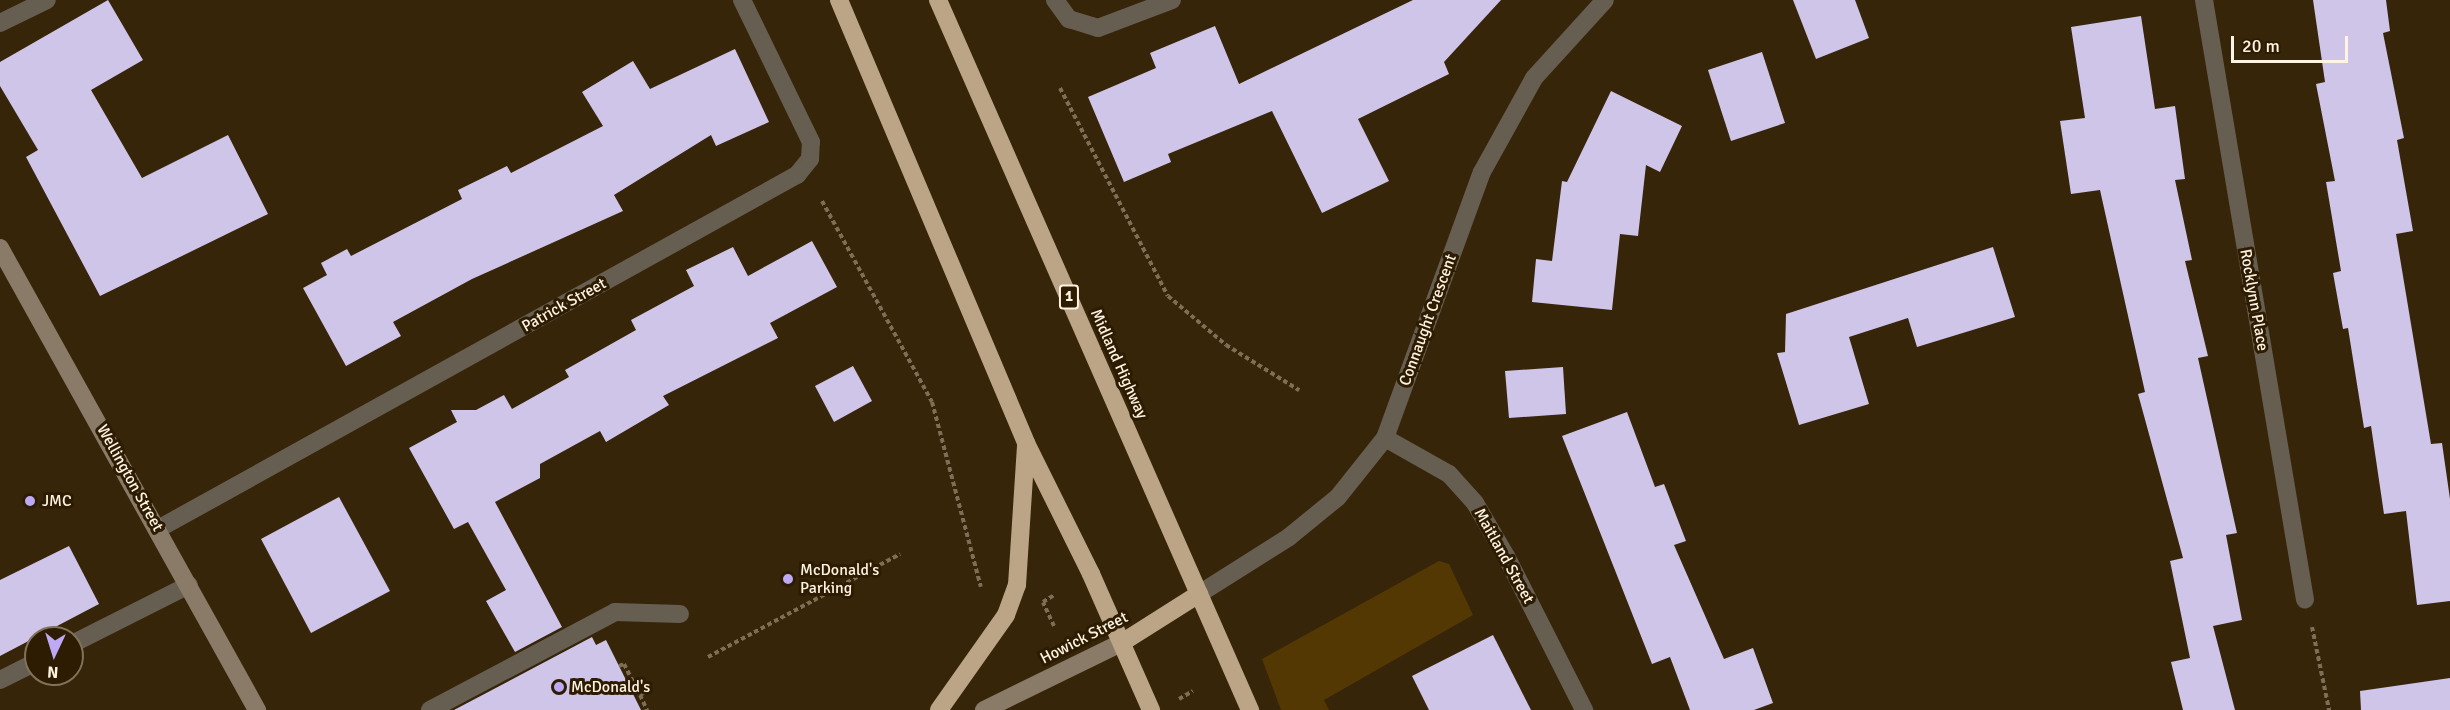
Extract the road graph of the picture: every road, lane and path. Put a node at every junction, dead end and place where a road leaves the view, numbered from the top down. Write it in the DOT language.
graph roads {
  1 [pos="47,0"];
  2 [pos="742,0"];
  3 [pos="839,0"];
  4 [pos="938,0"];
  5 [pos="1055,0"];
  6 [pos="1172,0"];
  7 [pos="1605,0"];
  8 [pos="2204,0"];
  9 [pos="0,23"];
  10 [pos="1060,88"];
  11 [pos="822,201"];
  12 [pos="0,248"];
  13 [pos="1299,390"];
  14 [pos="1385,438"];
  15 [pos="1026,443"];
  16 [pos="158,530"];
  17 [pos="900,554"];
  18 [pos="189,585"];
  19 [pos="981,587"];
  20 [pos="1199,594"];
  21 [pos="1054,595"];
  22 [pos="2305,600"];
  23 [pos="680,614"];
  24 [pos="1054,626"];
  25 [pos="84,638"];
  26 [pos="1123,642"];
  27 [pos="708,657"];
  28 [pos="619,666"];
  29 [pos="24,668"];
  30 [pos="0,680"];
  31 [pos="647,691"];
  32 [pos="1193,691"];
  33 [pos="640,695"];
  34 [pos="1175,701"];
  35 [pos="256,710"];
  36 [pos="430,710"];
  37 [pos="647,710"];
  38 [pos="939,710"];
  39 [pos="984,710"];
  40 [pos="1150,710"];
  41 [pos="1250,710"];
  42 [pos="1584,710"];
  43 [pos="2329,710"];
  1 -- 9 [label="street"];
  2 -- 16 [label="street, Patrick Street"];
  3 -- 15 [label="highway"];
  4 -- 20 [label="highway, Midland Highway / 1"];
  5 -- 6 [label="street"];
  7 -- 14 [label="street, Connaught Crescent"];
  8 -- 22 [label="street, Rocklynn Place"];
  10 -- 13 [label="path"];
  11 -- 19 [label="path"];
  12 -- 16 [label="main road, Wellington Street"];
  14 -- 20 [label="street, Connaught Crescent"];
  14 -- 42 [label="street, Maitland Street"];
  15 -- 26 [label="highway"];
  15 -- 38 [label="highway"];
  16 -- 18 [label="main road, Wellington Street"];
  17 -- 27 [label="path"];
  18 -- 25 [label="street"];
  18 -- 35 [label="main road, Wellington Street"];
  20 -- 26 [label="highway, Howick Street"];
  20 -- 41 [label="highway, Midland Highway / 1"];
  21 -- 24 [label="path"];
  22 -- 43 [label="path"];
  23 -- 36 [label="street"];
  26 -- 39 [label="main road, Howick Street"];
  26 -- 40 [label="highway"];
  28 -- 33 [label="path"];
  29 -- 30 [label="street"];
  31 -- 33 [label="path"];
  32 -- 34 [label="path"];
  33 -- 37 [label="path"];
}
